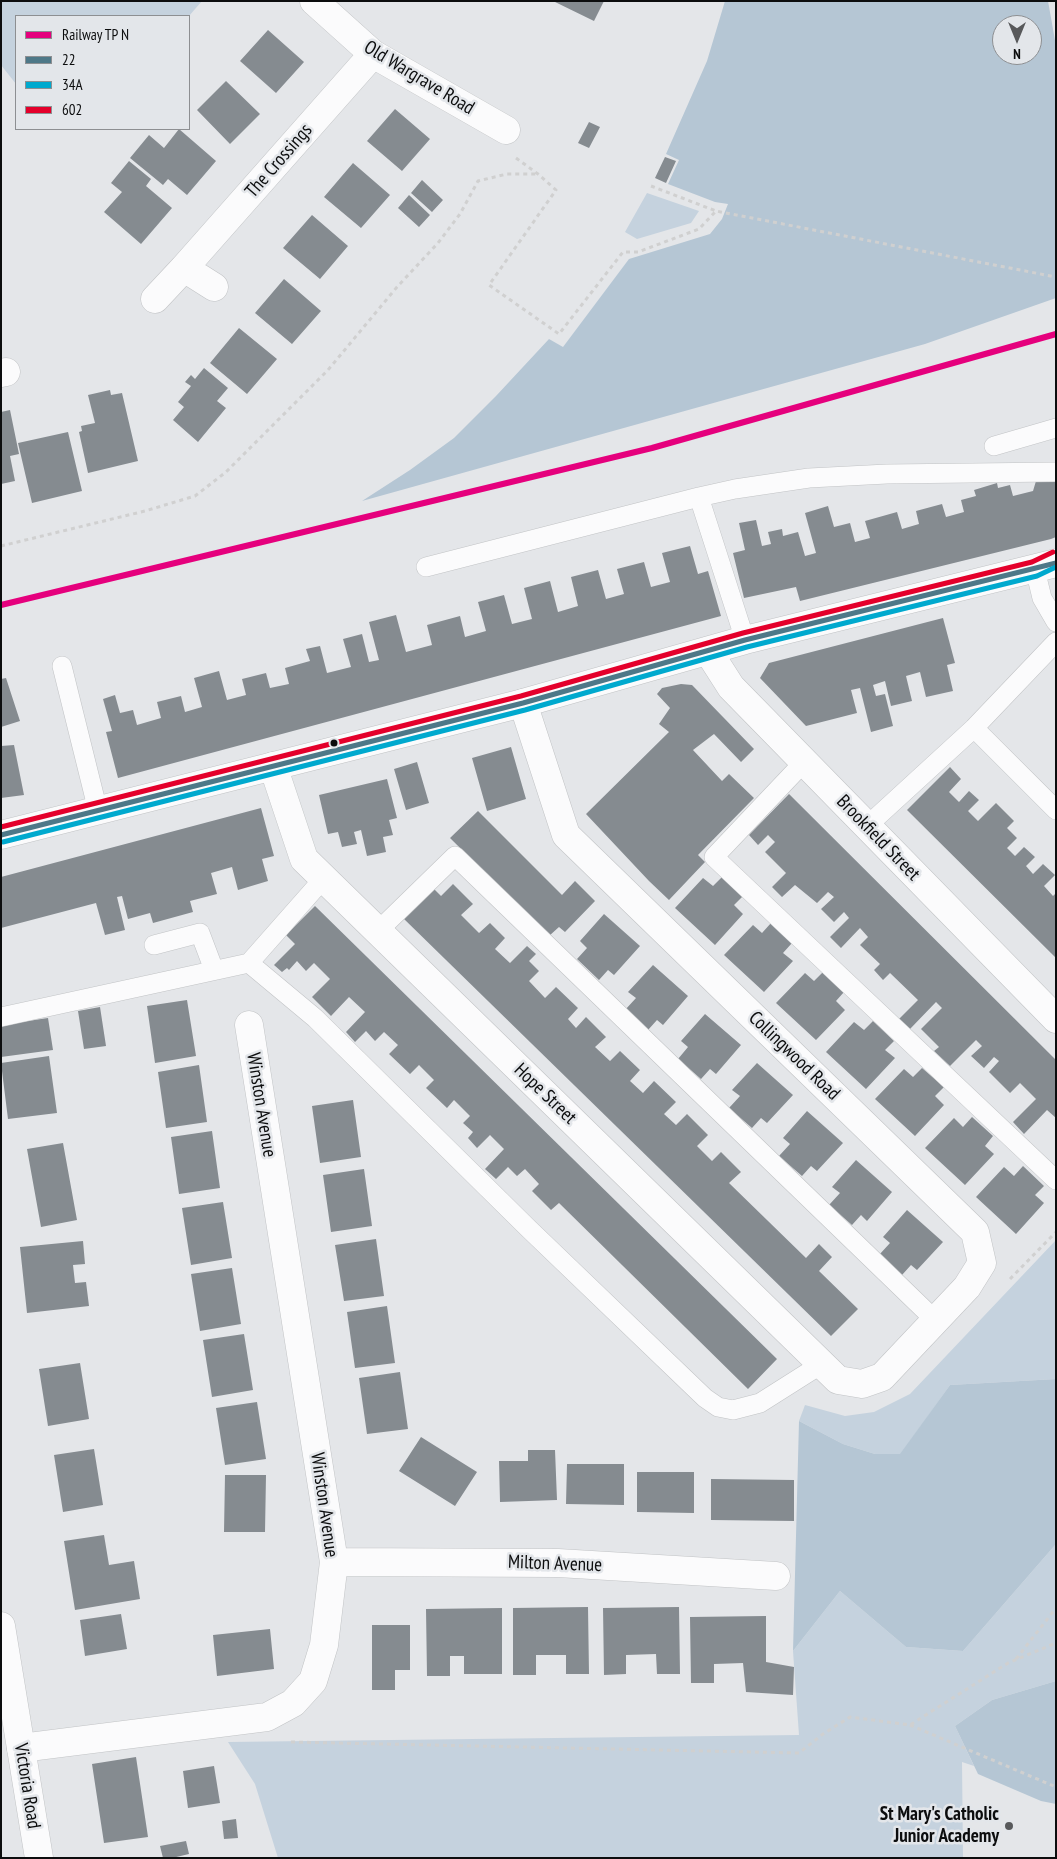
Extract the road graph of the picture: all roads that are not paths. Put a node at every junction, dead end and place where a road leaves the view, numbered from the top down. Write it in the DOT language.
graph roads {
  1 [pos="314,1"];
  2 [pos="373,54"];
  3 [pos="506,130"];
  4 [pos="184,268"];
  5 [pos="214,287"];
  6 [pos="155,299"];
  7 [pos="1056,428"];
  8 [pos="994,446"];
  9 [pos="1056,472"];
  10 [pos="699,497"];
  11 [pos="1049,564"];
  12 [pos="426,567"];
  13 [pos="1056,622"];
  14 [pos="746,640"];
  15 [pos="1056,642"];
  16 [pos="708,651"];
  17 [pos="62,666"];
  18 [pos="522,702"];
  19 [pos="974,728"];
  20 [pos="804,762"];
  21 [pos="273,766"];
  22 [pos="1056,810"];
  23 [pos="98,811"];
  24 [pos="867,826"];
  25 [pos="1,835"];
  26 [pos="324,878"];
  27 [pos="378,931"];
  28 [pos="154,945"];
  29 [pos="250,963"];
  30 [pos="214,970"];
  31 [pos="1,1017"];
  32 [pos="1056,1019"];
  33 [pos="249,1025"];
  34 [pos="1056,1180"];
  35 [pos="936,1321"];
  36 [pos="820,1364"];
  37 [pos="862,1384"];
  38 [pos="334,1562"];
  39 [pos="776,1576"];
  40 [pos="1,1626"];
  41 [pos="21,1748"];
  42 [pos="39,1858"];
  1 -- 2 [label="street, Old Wargrave Road"];
  2 -- 3 [label="street, Old Wargrave Road"];
  2 -- 4 [label="street, The Crossings"];
  4 -- 5 [label="street"];
  4 -- 6 [label="street, The Crossings"];
  7 -- 8 [label="lane"];
  9 -- 10 [label="lane"];
  10 -- 12 [label="lane"];
  10 -- 14 [label="lane"];
  11 -- 13 [label="lane"];
  11 -- 14 [label="street"];
  14 -- 16 [label="street"];
  15 -- 19 [label="lane"];
  16 -- 18 [label="street"];
  16 -- 20 [label="street, Brookfield Street"];
  17 -- 23 [label="lane"];
  18 -- 21 [label="street"];
  18 -- 35 [label="street, Collingwood Road"];
  19 -- 22 [label="lane"];
  19 -- 24 [label="lane"];
  20 -- 24 [label="street, Brookfield Street"];
  20 -- 34 [label="lane"];
  21 -- 23 [label="street"];
  21 -- 26 [label="street, Hope Street"];
  23 -- 25 [label="street"];
  24 -- 32 [label="street, Brookfield Street"];
  26 -- 27 [label="street, Hope Street"];
  26 -- 29 [label="lane"];
  27 -- 35 [label="lane"];
  27 -- 36 [label="street, Hope Street"];
  28 -- 30 [label="lane"];
  29 -- 30 [label="lane"];
  29 -- 36 [label="lane"];
  30 -- 31 [label="lane"];
  33 -- 38 [label="street, Winston Avenue"];
  35 -- 37 [label="street, Collingwood Road"];
  36 -- 37 [label="street, Hope Street"];
  38 -- 39 [label="street, Milton Avenue"];
  38 -- 41 [label="street, Winston Avenue"];
  40 -- 41 [label="street, Victoria Road"];
  41 -- 42 [label="street, Victoria Road"];
}
